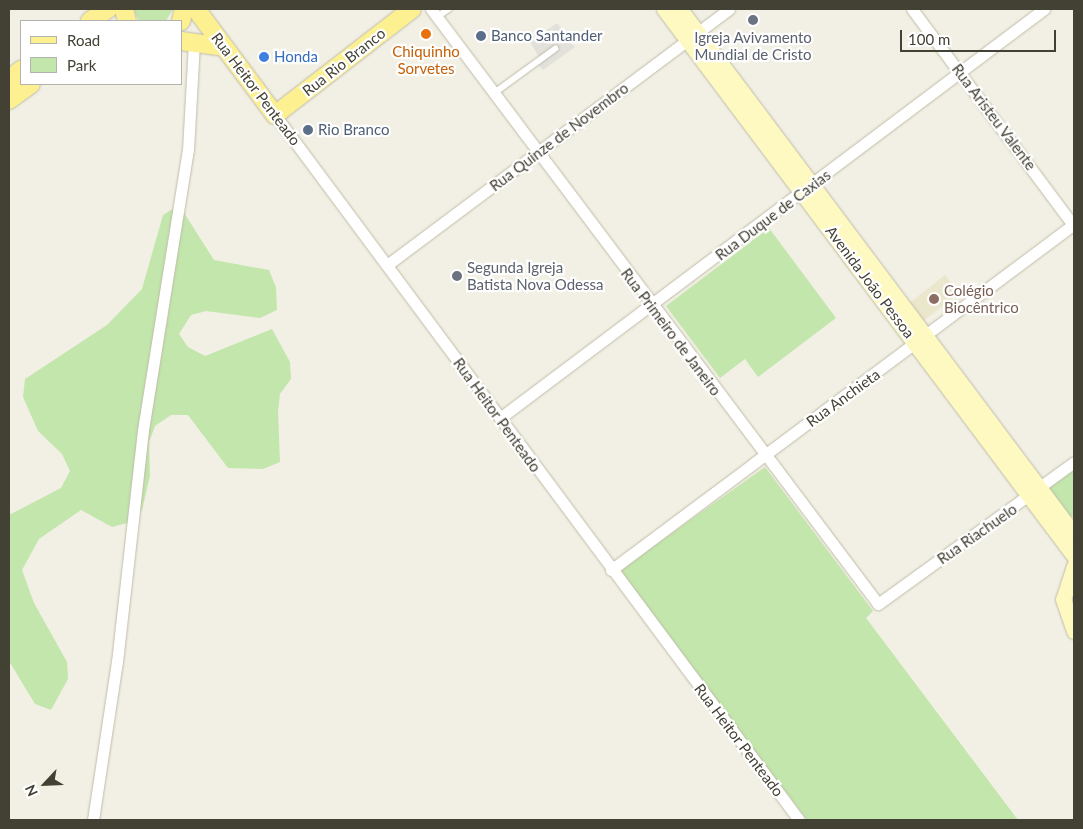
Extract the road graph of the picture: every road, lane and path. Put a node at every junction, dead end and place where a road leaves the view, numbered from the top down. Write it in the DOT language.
graph roads {
  1 [pos="108,9"];
  2 [pos="196,9"];
  3 [pos="412,9"];
  4 [pos="449,9"];
  5 [pos="664,9"];
  6 [pos="680,9"];
  7 [pos="729,9"];
  8 [pos="912,9"];
  9 [pos="1044,9"];
  10 [pos="434,13"];
  11 [pos="92,20"];
  12 [pos="693,36"];
  13 [pos="187,42"];
  14 [pos="224,47"];
  15 [pos="555,49"];
  16 [pos="20,71"];
  17 [pos="961,72"];
  18 [pos="9,80"];
  19 [pos="30,85"];
  20 [pos="493,94"];
  21 [pos="9,100"];
  22 [pos="275,115"];
  23 [pos="537,154"];
  24 [pos="808,189"];
  25 [pos="1074,224"];
  26 [pos="387,265"];
  27 [pos="651,306"];
  28 [pos="920,341"];
  29 [pos="500,418"];
  30 [pos="765,455"];
  31 [pos="1074,462"];
  32 [pos="1034,493"];
  33 [pos="1074,534"];
  34 [pos="1074,556"];
  35 [pos="1074,566"];
  36 [pos="611,570"];
  37 [pos="878,604"];
  38 [pos="1074,631"];
  39 [pos="93,820"];
  40 [pos="799,820"];
  1 -- 11 [label="main road"];
  2 -- 14 [label="main road, Rua Heitor Penteado"];
  3 -- 22 [label="main road, Rua Rio Branco"];
  4 -- 10 [label="lane"];
  5 -- 12 [label="main road, Avenida João Pessoa"];
  6 -- 12 [label="main road, Avenida João Pessoa"];
  7 -- 12 [label="street, Rua Quinze de Novembro"];
  8 -- 17 [label="street, Rua Aristeu Valente"];
  9 -- 17 [label="street, Rua Duque de Caxias"];
  10 -- 20 [label="street, Rua Primeiro de Janeiro"];
  12 -- 23 [label="street, Rua Quinze de Novembro"];
  12 -- 24 [label="main road, Avenida João Pessoa"];
  13 -- 14 [label="main road"];
  13 -- 39 [label="street"];
  14 -- 22 [label="main road, Rua Heitor Penteado"];
  15 -- 20 [label="lane"];
  16 -- 18 [label="main road"];
  17 -- 24 [label="street, Rua Duque de Caxias"];
  17 -- 25 [label="street, Rua Aristeu Valente"];
  19 -- 21 [label="main road"];
  20 -- 23 [label="street, Rua Primeiro de Janeiro"];
  22 -- 26 [label="street, Rua Heitor Penteado"];
  23 -- 26 [label="street, Rua Quinze de Novembro"];
  23 -- 27 [label="street, Rua Primeiro de Janeiro"];
  24 -- 27 [label="street, Rua Duque de Caxias"];
  24 -- 28 [label="main road, Avenida João Pessoa"];
  25 -- 28 [label="street, Rua Anchieta"];
  26 -- 29 [label="street, Rua Heitor Penteado"];
  27 -- 29 [label="street, Rua Duque de Caxias"];
  27 -- 30 [label="street, Rua Primeiro de Janeiro"];
  28 -- 30 [label="street, Rua Anchieta"];
  28 -- 32 [label="main road, Avenida João Pessoa"];
  29 -- 36 [label="street, Rua Heitor Penteado"];
  30 -- 36 [label="street, Rua Anchieta"];
  30 -- 37 [label="street, Rua Primeiro de Janeiro"];
  31 -- 32 [label="street, Rua Riachuelo"];
  32 -- 33 [label="main road, Avenida João Pessoa"];
  32 -- 34 [label="main road, Avenida João Pessoa"];
  32 -- 37 [label="street, Rua Riachuelo"];
  35 -- 38 [label="main road"];
  36 -- 40 [label="street, Rua Heitor Penteado"];
}
